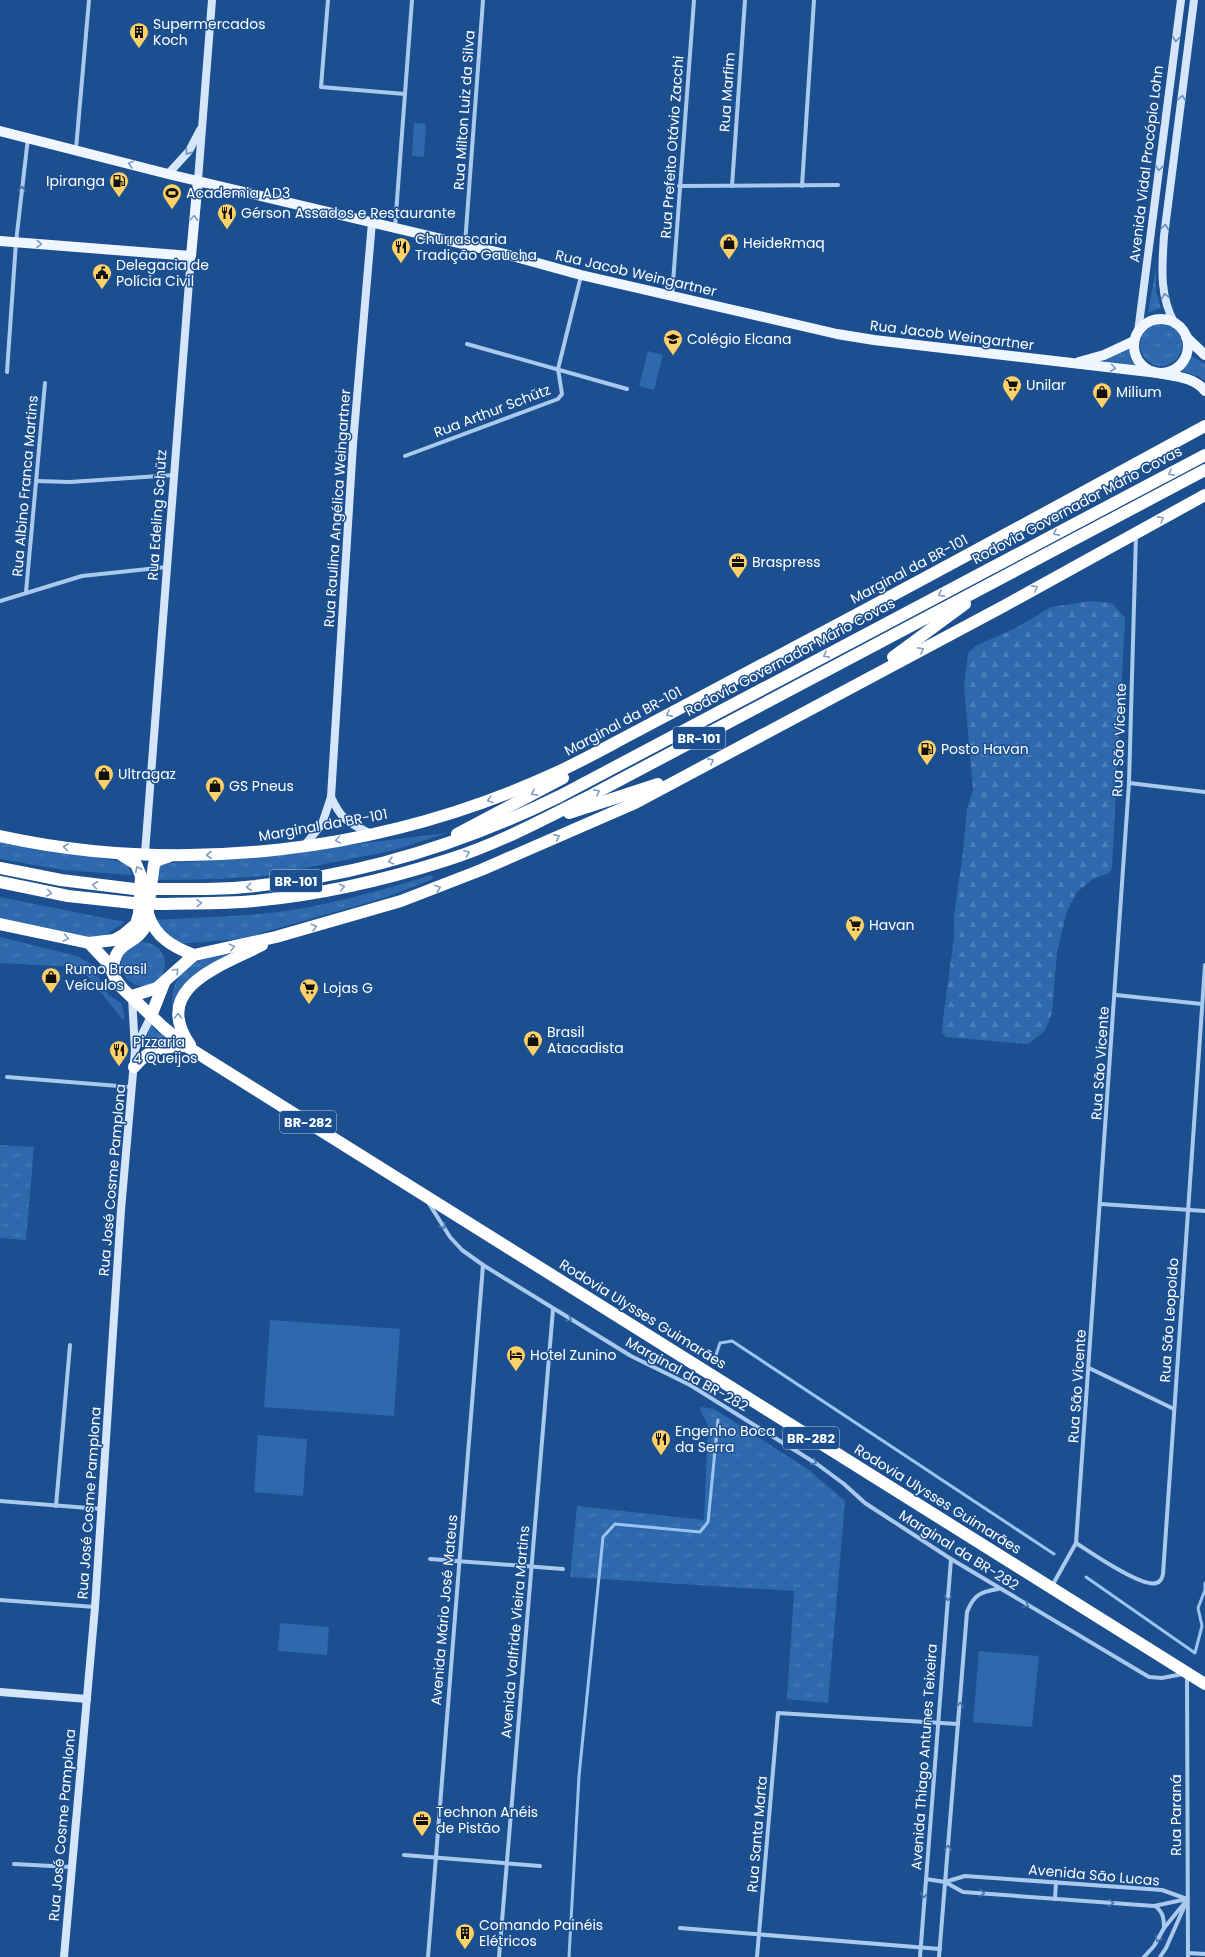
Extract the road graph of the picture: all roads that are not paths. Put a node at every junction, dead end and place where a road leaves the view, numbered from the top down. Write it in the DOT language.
graph roads {
  1 [pos="89,0"];
  2 [pos="212,0"];
  3 [pos="328,0"];
  4 [pos="412,0"];
  5 [pos="483,0"];
  6 [pos="694,0"];
  7 [pos="745,0"];
  8 [pos="814,0"];
  9 [pos="1181,0"];
  10 [pos="1194,0"];
  11 [pos="405,94"];
  12 [pos="202,126"];
  13 [pos="0,131"];
  14 [pos="28,138"];
  15 [pos="76,150"];
  16 [pos="168,174"];
  17 [pos="198,180"];
  18 [pos="838,185"];
  19 [pos="679,186"];
  20 [pos="732,186"];
  21 [pos="802,186"];
  22 [pos="372,222"];
  23 [pos="395,228"];
  24 [pos="0,240"];
  25 [pos="16,242"];
  26 [pos="464,245"];
  27 [pos="191,256"];
  28 [pos="581,275"];
  29 [pos="672,296"];
  30 [pos="1175,324"];
  31 [pos="1136,336"];
  32 [pos="1186,338"];
  33 [pos="467,344"];
  34 [pos="1205,355"];
  35 [pos="1074,363"];
  36 [pos="558,369"];
  37 [pos="7,372"];
  38 [pos="1158,373"];
  39 [pos="45,383"];
  40 [pos="628,388"];
  41 [pos="1205,391"];
  42 [pos="1205,426"];
  43 [pos="1205,454"];
  44 [pos="405,456"];
  45 [pos="1205,470"];
  46 [pos="174,475"];
  47 [pos="36,481"];
  48 [pos="1205,494"];
  49 [pos="1136,533"];
  50 [pos="167,568"];
  51 [pos="999,579"];
  52 [pos="26,592"];
  53 [pos="0,601"];
  54 [pos="861,681"];
  55 [pos="614,743"];
  56 [pos="685,775"];
  57 [pos="1130,783"];
  58 [pos="1205,792"];
  59 [pos="331,797"];
  60 [pos="530,826"];
  61 [pos="373,834"];
  62 [pos="0,836"];
  63 [pos="303,846"];
  64 [pos="428,850"];
  65 [pos="145,853"];
  66 [pos="119,854"];
  67 [pos="173,855"];
  68 [pos="0,868"];
  69 [pos="4,883"];
  70 [pos="148,914"];
  71 [pos="0,924"];
  72 [pos="276,937"];
  73 [pos="89,943"];
  74 [pos="194,955"];
  75 [pos="1205,965"];
  76 [pos="113,972"];
  77 [pos="164,983"];
  78 [pos="1116,995"];
  79 [pos="132,996"];
  80 [pos="1202,1004"];
  81 [pos="151,1016"];
  82 [pos="190,1048"];
  83 [pos="135,1050"];
  84 [pos="134,1067"];
  85 [pos="7,1077"];
  86 [pos="132,1087"];
  87 [pos="422,1193"];
  88 [pos="1101,1204"];
  89 [pos="1188,1209"];
  90 [pos="1205,1210"];
  91 [pos="483,1265"];
  92 [pos="553,1309"];
  93 [pos="70,1344"];
  94 [pos="1089,1368"];
  95 [pos="1174,1409"];
  96 [pos="0,1501"];
  97 [pos="56,1506"];
  98 [pos="102,1509"];
  99 [pos="1076,1543"];
  100 [pos="430,1559"];
  101 [pos="951,1559"];
  102 [pos="459,1561"];
  103 [pos="532,1567"];
  104 [pos="563,1569"];
  105 [pos="1051,1586"];
  106 [pos="998,1589"];
  107 [pos="0,1600"];
  108 [pos="95,1607"];
  109 [pos="1187,1673"];
  110 [pos="1203,1680"];
  111 [pos="0,1692"];
  112 [pos="87,1699"];
  113 [pos="938,1723"];
  114 [pos="958,1724"];
  115 [pos="404,1855"];
  116 [pos="435,1858"];
  117 [pos="507,1863"];
  118 [pos="14,1864"];
  119 [pos="540,1866"];
  120 [pos="71,1867"];
  121 [pos="926,1880"];
  122 [pos="945,1882"];
  123 [pos="1056,1882"];
  124 [pos="1055,1899"];
  125 [pos="1187,1899"];
  126 [pos="1154,1906"];
  127 [pos="680,1928"];
  128 [pos="1164,1928"];
  129 [pos="759,1935"];
  130 [pos="920,1948"];
  131 [pos="940,1949"];
  132 [pos="1205,1954"];
  133 [pos="1188,1955"];
  134 [pos="64,1957"];
  135 [pos="428,1957"];
  136 [pos="499,1957"];
  137 [pos="757,1957"];
  138 [pos="920,1957"];
  139 [pos="939,1957"];
  140 [pos="1144,1957"];
  141 [pos="1160,1957"];
  1 -- 15 [label="street"];
  2 -- 12 [label="main road"];
  3 -- 11 [label="street"];
  4 -- 11 [label="street"];
  5 -- 26 [label="street, Rua Milton Luiz da Silva"];
  6 -- 19 [label="street, Rua Prefeito Otávio Zacchi"];
  7 -- 20 [label="street, Rua Marfim"];
  8 -- 21 [label="street"];
  9 -- 31 [label="main road, Avenida Vidal Procópio Lohn, one-way"];
  30 -- 10 [label="main road, Avenida Vidal Procópio Lohn, one-way"];
  11 -- 23 [label="street"];
  12 -- 16 [label="main road, one-way"];
  12 -- 17 [label="main road"];
  13 -- 14 [label="main road, Rua Jacob Weingartner"];
  14 -- 15 [label="main road, Rua Jacob Weingartner"];
  25 -- 14 [label="street, one-way"];
  16 -- 15 [label="main road, Rua Jacob Weingartner, one-way"];
  16 -- 17 [label="main road, Rua Jacob Weingartner"];
  17 -- 22 [label="main road, Rua Jacob Weingartner"];
  27 -- 17 [label="main road, Rua Edeling Schütz, one-way"];
  18 -- 21 [label="street"];
  19 -- 20 [label="street"];
  19 -- 29 [label="street, Rua Prefeito Otávio Zacchi"];
  20 -- 21 [label="street"];
  22 -- 23 [label="main road, Rua Jacob Weingartner"];
  22 -- 59 [label="main road, Rua Raulina Angélica Weingartner"];
  23 -- 26 [label="main road, Rua Jacob Weingartner"];
  24 -- 25 [label="main road"];
  25 -- 27 [label="main road, one-way"];
  25 -- 37 [label="street"];
  26 -- 28 [label="main road, Rua Jacob Weingartner"];
  27 -- 46 [label="main road, Rua Edeling Schütz"];
  28 -- 29 [label="main road, Rua Jacob Weingartner"];
  28 -- 36 [label="street, Rua Arthur Schütz"];
  29 -- 35 [label="main road, Rua Jacob Weingartner"];
  30 -- 31 [label="main road"];
  30 -- 32 [label="main road"];
  31 -- 35 [label="main road, Rua Jacob Weingartner"];
  31 -- 38 [label="main road"];
  32 -- 34 [label="main road"];
  32 -- 38 [label="main road"];
  33 -- 36 [label="street"];
  35 -- 38 [label="main road, Rua Jacob Weingartner, one-way"];
  36 -- 40 [label="street"];
  36 -- 44 [label="street, Rua Arthur Schütz"];
  38 -- 41 [label="main road, Rua Jacob Weingartner"];
  39 -- 47 [label="street, Rua Albino Franca Martins"];
  42 -- 55 [label="highway, Marginal da BR-101, one-way"];
  43 -- 64 [label="highway, Rodovia Governador Mário Covas / BR-101, one-way"];
  45 -- 51 [label="highway, Rodovia Governador Mário Covas / BR-101"];
  46 -- 47 [label="street"];
  46 -- 50 [label="main road, Rua Edeling Schütz"];
  47 -- 52 [label="street, Rua Albino Franca Martins"];
  49 -- 48 [label="highway, one-way"];
  54 -- 49 [label="highway, one-way"];
  49 -- 57 [label="street, Rua São Vicente"];
  50 -- 52 [label="street"];
  50 -- 65 [label="main road, Rua Edeling Schütz"];
  51 -- 54 [label="highway"];
  60 -- 51 [label="highway, Rodovia Governador Mário Covas / BR-101, one-way"];
  52 -- 53 [label="street"];
  56 -- 54 [label="highway, one-way"];
  55 -- 61 [label="highway, Marginal da BR-101, one-way"];
  55 -- 64 [label="highway, one-way"];
  56 -- 60 [label="highway"];
  72 -- 56 [label="highway, one-way"];
  57 -- 58 [label="street"];
  57 -- 78 [label="street, Rua São Vicente"];
  59 -- 61 [label="main road, Rua Raulina Angélica Weingartner"];
  59 -- 63 [label="main road, Rua Raulina Angélica Weingartner"];
  69 -- 60 [label="highway, Rodovia Governador Mário Covas / BR-101, one-way, bridge"];
  61 -- 63 [label="highway, Marginal da BR-101, one-way"];
  66 -- 62 [label="highway, Marginal da BR-101, one-way"];
  63 -- 67 [label="highway, Marginal da BR-101, one-way"];
  64 -- 68 [label="highway, Rodovia Governador Mário Covas / BR-101, one-way, bridge"];
  65 -- 66 [label="highway, Marginal da BR-101"];
  65 -- 67 [label="highway, Marginal da BR-101"];
  73 -- 66 [label="highway, one-way"];
  67 -- 70 [label="highway"];
  70 -- 74 [label="highway"];
  70 -- 76 [label="highway"];
  71 -- 73 [label="highway, one-way"];
  74 -- 72 [label="highway, one-way"];
  82 -- 72 [label="highway, one-way"];
  73 -- 76 [label="highway, Rodovia Ulysses Guimarães / BR-282"];
  77 -- 74 [label="highway, one-way"];
  75 -- 80 [label="street, Rua São Leopoldo"];
  76 -- 79 [label="highway, Rodovia Ulysses Guimarães / BR-282"];
  77 -- 79 [label="highway"];
  77 -- 81 [label="highway"];
  78 -- 80 [label="street"];
  78 -- 88 [label="street, Rua São Vicente"];
  79 -- 81 [label="highway, Rodovia Ulysses Guimarães / BR-282"];
  79 -- 83 [label="main road, Rua José Cosme Pamplona"];
  80 -- 89 [label="street, Rua São Leopoldo"];
  81 -- 82 [label="highway, Rodovia Ulysses Guimarães / BR-282"];
  81 -- 83 [label="main road, Rua José Cosme Pamplona"];
  82 -- 84 [label="highway"];
  82 -- 87 [label="highway, Rodovia Ulysses Guimarães / BR-282"];
  83 -- 84 [label="main road, Rua José Cosme Pamplona"];
  84 -- 86 [label="main road, Rua José Cosme Pamplona"];
  85 -- 86 [label="street"];
  86 -- 98 [label="main road, Rua José Cosme Pamplona"];
  87 -- 91 [label="street, Marginal da BR-282, one-way"];
  87 -- 105 [label="highway, Rodovia Ulysses Guimarães / BR-282"];
  88 -- 89 [label="street"];
  88 -- 94 [label="street, Rua São Vicente"];
  89 -- 90 [label="street"];
  89 -- 95 [label="street, Rua São Leopoldo"];
  91 -- 92 [label="street, Marginal da BR-282"];
  91 -- 102 [label="street, Avenida Mário José Mateus"];
  92 -- 101 [label="street, Marginal da BR-282, one-way"];
  92 -- 103 [label="street, Avenida Valfride Vieira Martins"];
  93 -- 97 [label="street"];
  94 -- 95 [label="street"];
  94 -- 99 [label="street, Rua São Vicente"];
  95 -- 99 [label="street, Rua São Leopoldo"];
  96 -- 97 [label="street"];
  97 -- 98 [label="street"];
  98 -- 108 [label="main road, Rua José Cosme Pamplona"];
  99 -- 105 [label="street, Rua São Vicente"];
  100 -- 102 [label="street"];
  101 -- 106 [label="street, Marginal da BR-282"];
  101 -- 113 [label="street, Avenida Thiago Antunes Teixeira, one-way"];
  102 -- 103 [label="street"];
  102 -- 116 [label="street, Avenida Mário José Mateus"];
  103 -- 104 [label="street"];
  103 -- 117 [label="street, Avenida Valfride Vieira Martins"];
  105 -- 109 [label="highway, Rodovia Ulysses Guimarães / BR-282"];
  106 -- 109 [label="street, Marginal da BR-282, one-way"];
  114 -- 106 [label="street, one-way"];
  107 -- 108 [label="street"];
  108 -- 112 [label="main road, Rua José Cosme Pamplona"];
  109 -- 110 [label="highway, Rodovia Ulysses Guimarães / BR-282"];
  109 -- 125 [label="street, Rua Paraná"];
  111 -- 112 [label="main road"];
  112 -- 120 [label="main road, Rua José Cosme Pamplona"];
  113 -- 114 [label="street"];
  113 -- 121 [label="street, Avenida Thiago Antunes Teixeira"];
  113 -- 129 [label="street, Rua Santa Marta"];
  122 -- 114 [label="street, one-way"];
  115 -- 116 [label="street"];
  116 -- 117 [label="street"];
  116 -- 135 [label="street, Avenida Mário José Mateus"];
  117 -- 119 [label="street"];
  117 -- 136 [label="street, Avenida Valfride Vieira Martins"];
  118 -- 120 [label="street"];
  120 -- 134 [label="main road, Rua José Cosme Pamplona"];
  121 -- 122 [label="street, Avenida São Lucas"];
  121 -- 130 [label="street, Avenida Thiago Antunes Teixeira, one-way"];
  122 -- 123 [label="street, Avenida São Lucas"];
  122 -- 124 [label="street, Avenida São Lucas, one-way"];
  122 -- 131 [label="street"];
  123 -- 124 [label="street"];
  123 -- 125 [label="street, Avenida São Lucas"];
  124 -- 126 [label="street, Avenida São Lucas, one-way"];
  125 -- 126 [label="street, Avenida São Lucas"];
  125 -- 128 [label="street"];
  125 -- 133 [label="street, Rua Paraná"];
  125 -- 141 [label="street"];
  126 -- 128 [label="street"];
  127 -- 129 [label="street"];
  128 -- 140 [label="street, one-way"];
  129 -- 130 [label="street"];
  129 -- 137 [label="street, Rua Santa Marta"];
  130 -- 131 [label="street"];
  130 -- 138 [label="street, Avenida Thiago Antunes Teixeira"];
  131 -- 139 [label="street"];
  132 -- 133 [label="street"];
}
